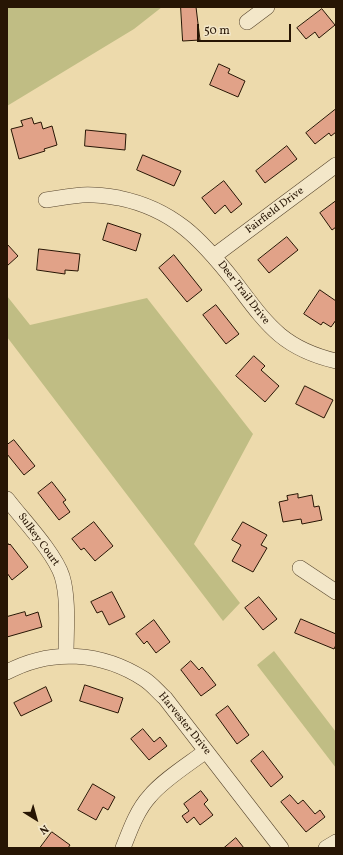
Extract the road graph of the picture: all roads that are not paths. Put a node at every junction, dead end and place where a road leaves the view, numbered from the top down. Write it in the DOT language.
graph roads {
  1 [pos="268,7"];
  2 [pos="247,22"];
  3 [pos="336,165"];
  4 [pos="46,200"];
  5 [pos="214,256"];
  6 [pos="336,361"];
  7 [pos="7,499"];
  8 [pos="300,568"];
  9 [pos="336,592"];
  10 [pos="66,655"];
  11 [pos="7,672"];
  12 [pos="206,751"];
  13 [pos="336,842"];
  14 [pos="123,848"];
  15 [pos="280,848"];
  16 [pos="326,848"];
  1 -- 2 [label="street"];
  3 -- 5 [label="street, Fairfield Drive"];
  4 -- 5 [label="street, Deer Trail Drive"];
  5 -- 6 [label="street, Deer Trail Drive"];
  7 -- 10 [label="street, Sulkey Court"];
  8 -- 9 [label="street"];
  10 -- 11 [label="street, Harvester Drive"];
  10 -- 12 [label="street, Harvester Drive"];
  12 -- 14 [label="street"];
  12 -- 15 [label="street, Harvester Drive"];
  13 -- 16 [label="street"];
}
